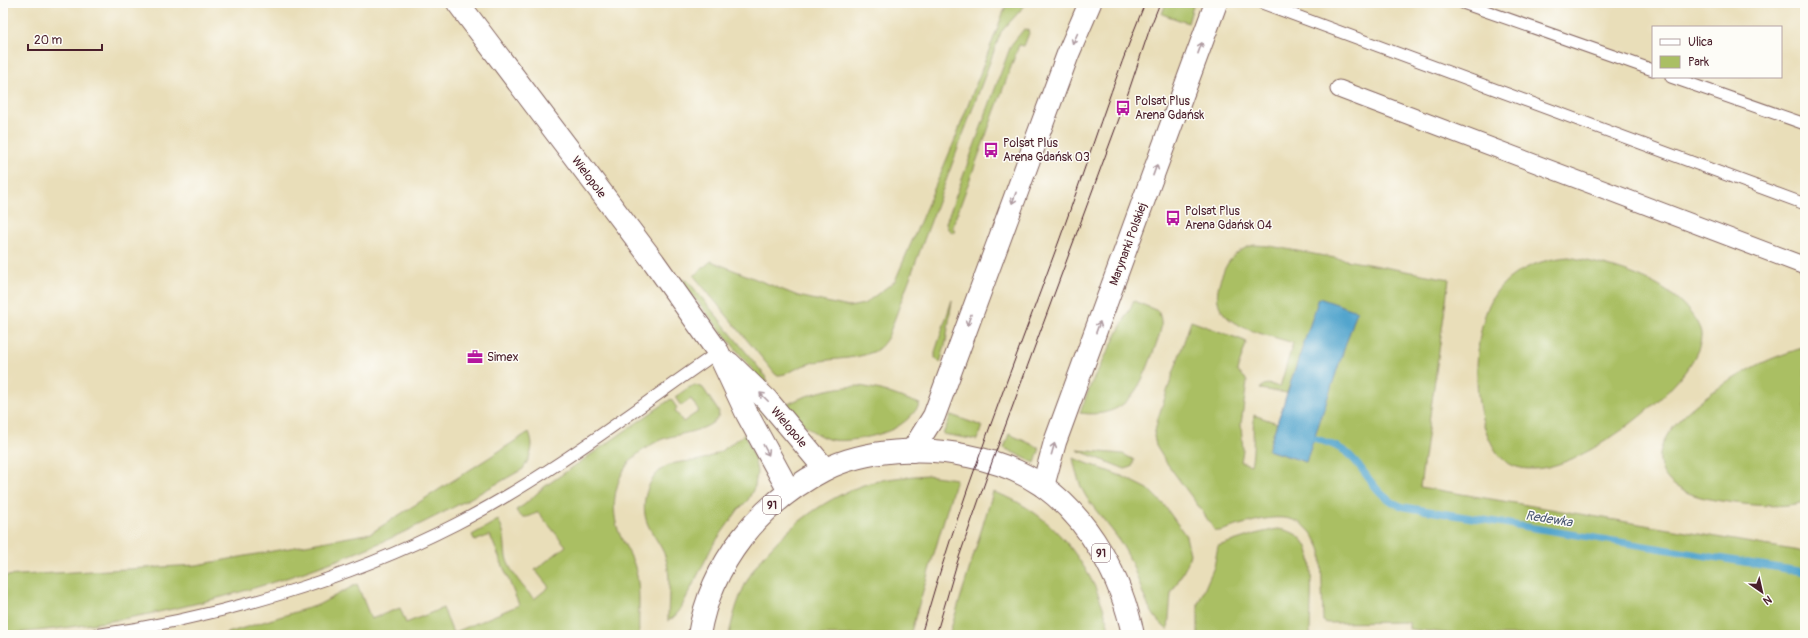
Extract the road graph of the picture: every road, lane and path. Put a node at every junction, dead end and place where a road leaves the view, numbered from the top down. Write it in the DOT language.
graph roads {
  1 [pos="458,3"];
  2 [pos="1090,3"];
  3 [pos="1216,3"];
  4 [pos="1262,3"];
  5 [pos="1463,3"];
  6 [pos="1652,70"];
  7 [pos="1674,78"];
  8 [pos="1339,89"];
  9 [pos="1805,124"];
  10 [pos="1805,204"];
  11 [pos="1805,266"];
  12 [pos="718,352"];
  13 [pos="912,451"];
  14 [pos="825,469"];
  15 [pos="1042,486"];
  16 [pos="789,492"];
  17 [pos="96,635"];
  18 [pos="699,635"];
  19 [pos="1133,635"];
  1 -- 12 [label="main road, Wielopole"];
  2 -- 13 [label="main road, one-way"];
  15 -- 3 [label="main road, Marynarki Polskiej, one-way"];
  4 -- 10 [label="lane"];
  5 -- 6 [label="lane"];
  7 -- 9 [label="lane"];
  8 -- 11 [label="street"];
  14 -- 12 [label="main road, Wielopole, one-way"];
  12 -- 16 [label="main road, Wielopole, one-way"];
  12 -- 17 [label="lane"];
  13 -- 14 [label="main road, 91"];
  13 -- 15 [label="main road, 91"];
  14 -- 16 [label="main road, 91"];
  15 -- 19 [label="main road, 91"];
  16 -- 18 [label="main road, 91"];
}
